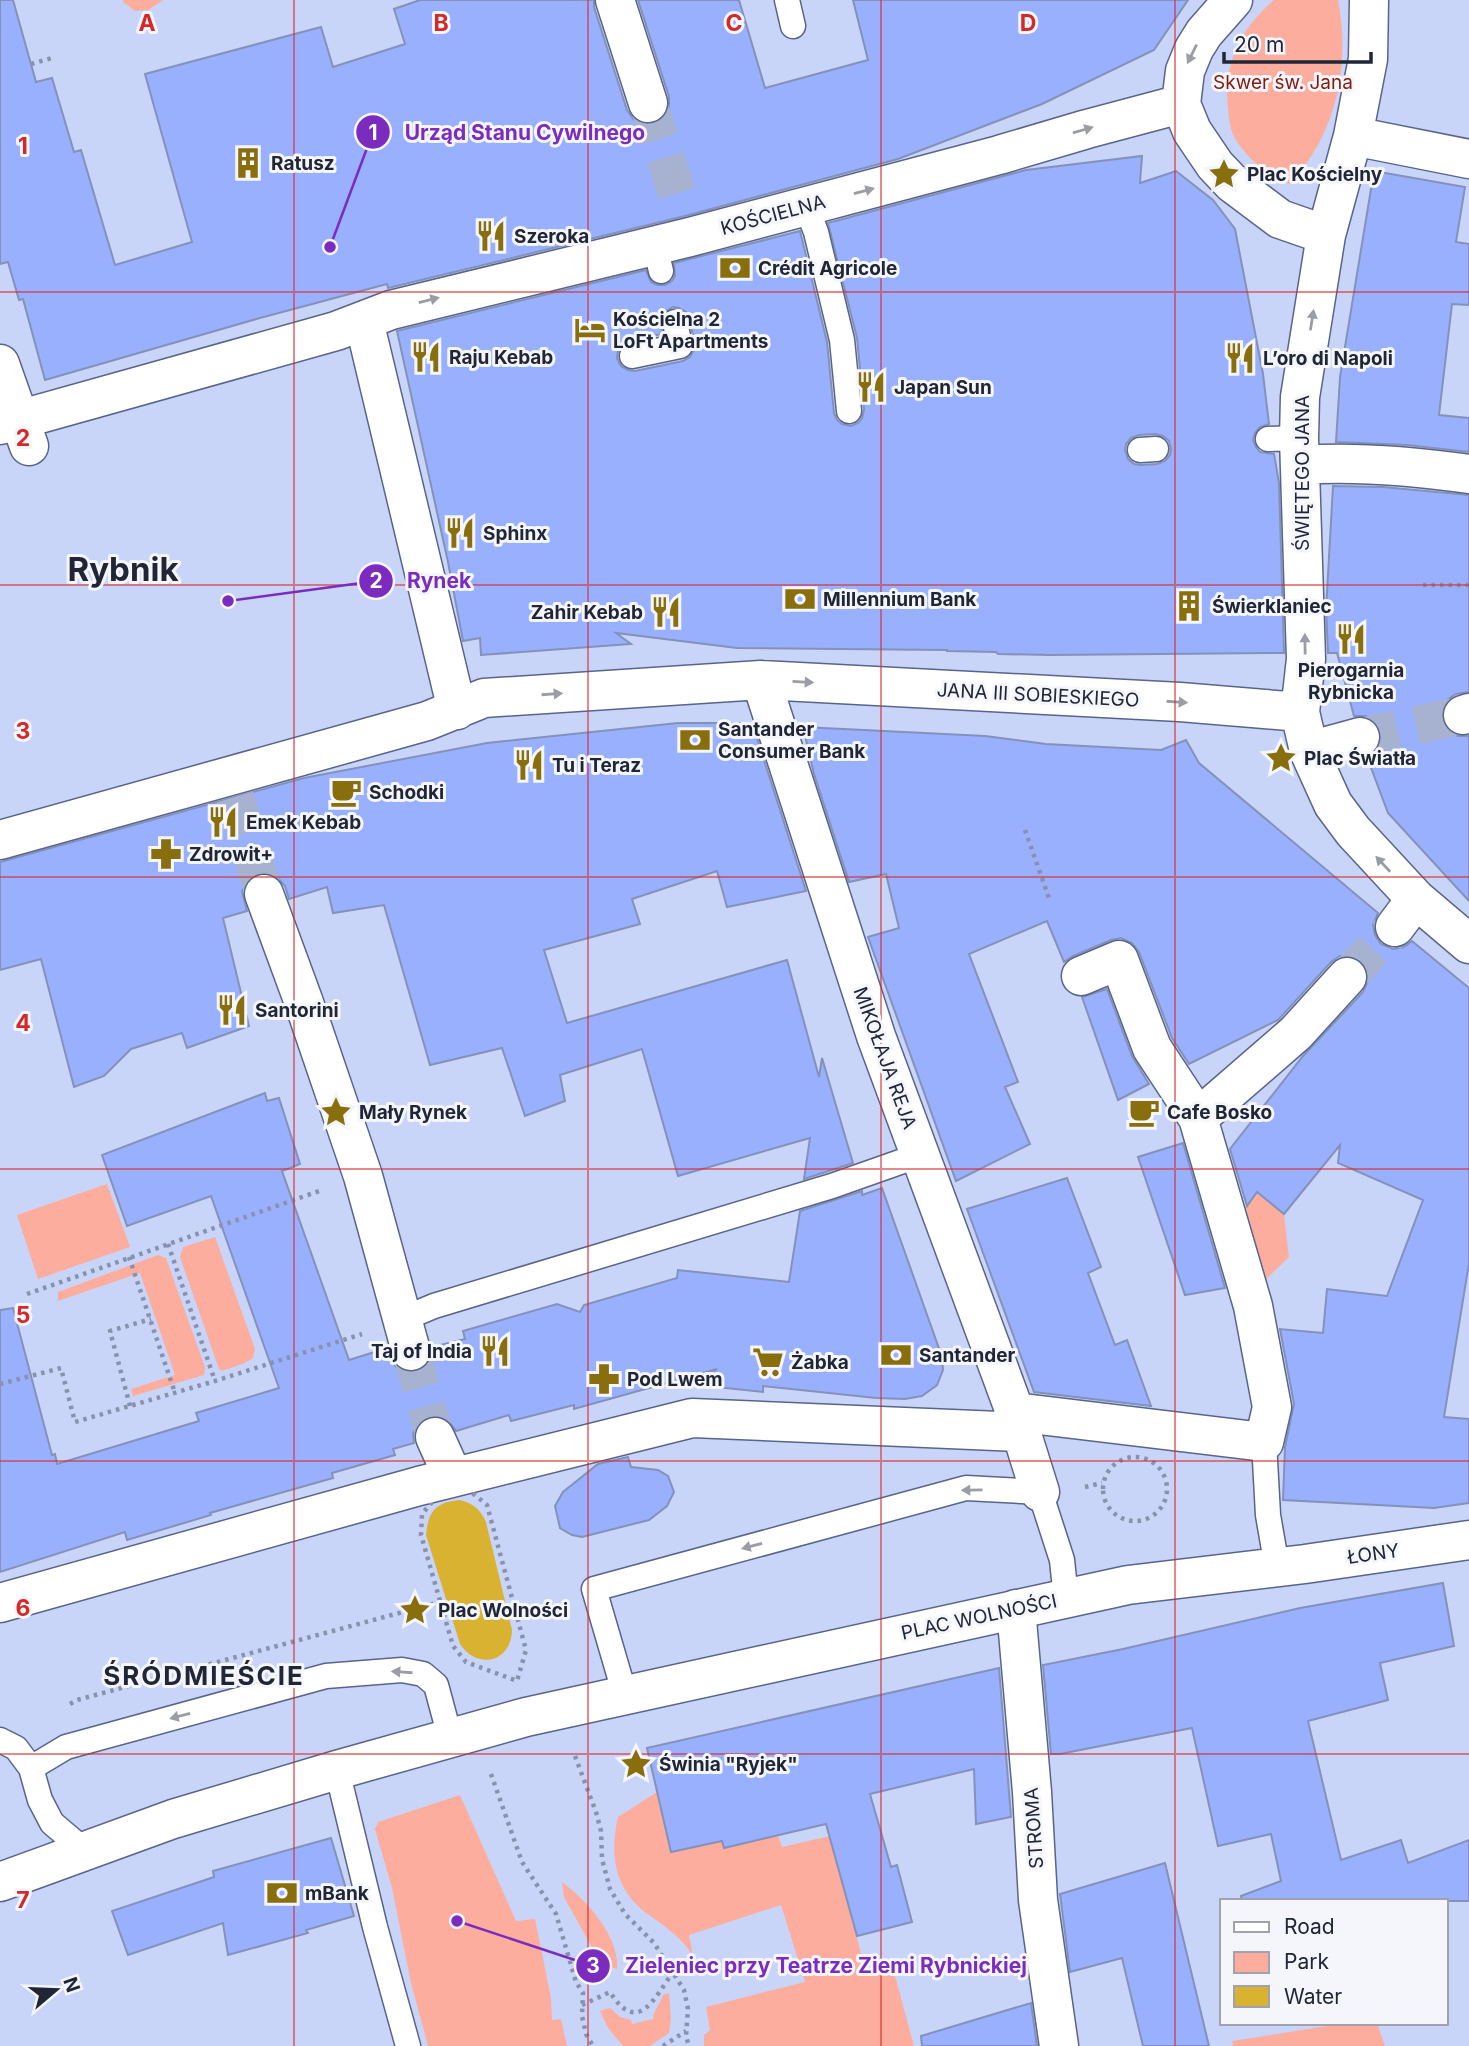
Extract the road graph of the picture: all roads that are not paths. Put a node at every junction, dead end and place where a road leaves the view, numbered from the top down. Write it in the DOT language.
graph roads {
  1 [pos="615,0"];
  2 [pos="786,0"];
  3 [pos="1233,0"];
  4 [pos="1369,0"];
  5 [pos="793,26"];
  6 [pos="648,103"];
  7 [pos="1181,104"];
  8 [pos="1353,136"];
  9 [pos="1469,159"];
  10 [pos="806,206"];
  11 [pos="1326,235"];
  12 [pos="364,321"];
  13 [pos="675,322"];
  14 [pos="632,356"];
  15 [pos="345,362"];
  16 [pos="0,363"];
  17 [pos="849,411"];
  18 [pos="16,430"];
  19 [pos="1289,447"];
  20 [pos="1469,474"];
  21 [pos="761,680"];
  22 [pos="458,702"];
  23 [pos="1300,712"];
  24 [pos="1360,737"];
  25 [pos="1309,751"];
  26 [pos="0,840"];
  27 [pos="264,894"];
  28 [pos="1469,944"];
  29 [pos="1081,976"];
  30 [pos="1348,977"];
  31 [pos="1198,1118"];
  32 [pos="920,1155"];
  33 [pos="407,1335"];
  34 [pos="1018,1422"];
  35 [pos="435,1437"];
  36 [pos="1264,1442"];
  37 [pos="453,1477"];
  38 [pos="1040,1492"];
  39 [pos="1469,1539"];
  40 [pos="1277,1567"];
  41 [pos="1066,1598"];
  42 [pos="0,1603"];
  43 [pos="1016,1609"];
  44 [pos="625,1695"];
  45 [pos="450,1737"];
  46 [pos="0,1740"];
  47 [pos="31,1768"];
  48 [pos="337,1770"];
  49 [pos="85,1851"];
  50 [pos="0,1882"];
  51 [pos="408,2046"];
  52 [pos="1059,2046"];
  1 -- 6 [label="street"];
  2 -- 5 [label="lane"];
  3 -- 7 [label="street, one-way"];
  4 -- 8 [label="street"];
  10 -- 7 [label="street, KOŚCIELNA, one-way"];
  7 -- 11 [label="street"];
  8 -- 9 [label="street"];
  8 -- 11 [label="street"];
  12 -- 10 [label="street, KOŚCIELNA, one-way"];
  10 -- 17 [label="lane"];
  19 -- 11 [label="street, ŚWIĘTEGO JANA, one-way"];
  12 -- 15 [label="street"];
  12 -- 18 [label="street, KOŚCIELNA"];
  12 -- 22 [label="street"];
  13 -- 14 [label="lane"];
  16 -- 18 [label="street"];
  19 -- 20 [label="street"];
  23 -- 19 [label="street, ŚWIĘTEGO JANA, one-way"];
  22 -- 21 [label="street, JANA III SOBIESKIEGO, one-way"];
  21 -- 23 [label="street, JANA III SOBIESKIEGO, one-way"];
  21 -- 32 [label="street, MIKOŁAJA REJA"];
  22 -- 26 [label="street, JANA III SOBIESKIEGO"];
  23 -- 25 [label="street"];
  24 -- 25 [label="street"];
  28 -- 25 [label="street, one-way"];
  27 -- 33 [label="street"];
  29 -- 31 [label="street"];
  30 -- 31 [label="street"];
  31 -- 36 [label="street"];
  32 -- 33 [label="lane"];
  32 -- 34 [label="street, MIKOŁAJA REJA"];
  34 -- 36 [label="street"];
  34 -- 37 [label="street"];
  34 -- 38 [label="street, MIKOŁAJA REJA"];
  35 -- 37 [label="street"];
  36 -- 40 [label="lane"];
  37 -- 42 [label="street"];
  38 -- 41 [label="lane"];
  38 -- 44 [label="lane, one-way"];
  39 -- 40 [label="street, ŁONY"];
  40 -- 41 [label="street, PLAC WOLNOŚCI"];
  41 -- 43 [label="street, PLAC WOLNOŚCI"];
  43 -- 44 [label="street, PLAC WOLNOŚCI"];
  43 -- 52 [label="street, STROMA"];
  44 -- 45 [label="street, PLAC WOLNOŚCI"];
  45 -- 47 [label="lane, one-way"];
  45 -- 48 [label="street, PLAC WOLNOŚCI"];
  46 -- 47 [label="lane"];
  47 -- 49 [label="lane"];
  48 -- 49 [label="street, PLAC WOLNOŚCI"];
  48 -- 51 [label="lane"];
  49 -- 50 [label="street, PLAC WOLNOŚCI"];
}
